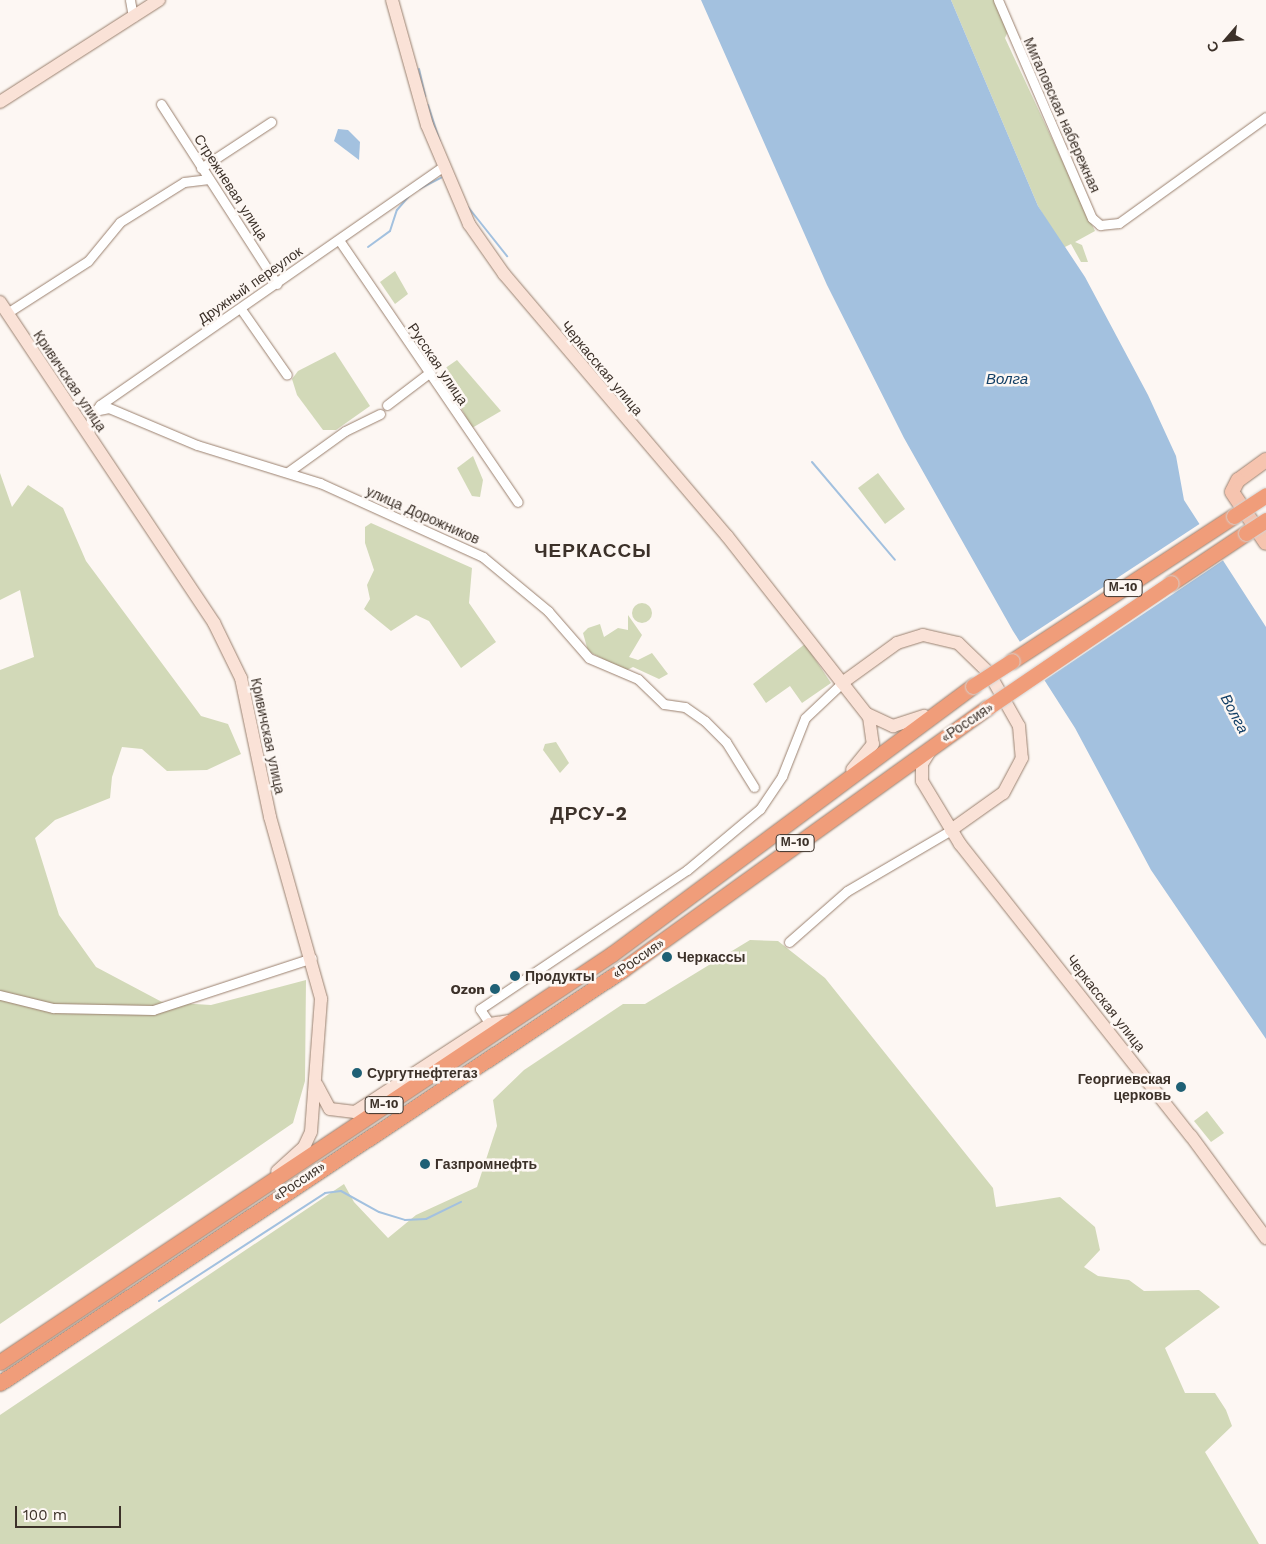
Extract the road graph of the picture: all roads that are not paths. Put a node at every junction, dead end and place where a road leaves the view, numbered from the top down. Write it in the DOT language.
graph roads {
  1 [pos="130,0"];
  2 [pos="159,0"];
  3 [pos="392,0"];
  4 [pos="998,0"];
  5 [pos="132,17"];
  6 [pos="0,102"];
  7 [pos="161,104"];
  8 [pos="1266,117"];
  9 [pos="271,122"];
  10 [pos="443,167"];
  11 [pos="201,168"];
  12 [pos="209,180"];
  13 [pos="339,240"];
  14 [pos="278,284"];
  15 [pos="0,302"];
  16 [pos="241,309"];
  17 [pos="7,313"];
  18 [pos="429,373"];
  19 [pos="287,375"];
  20 [pos="387,405"];
  21 [pos="94,411"];
  22 [pos="380,414"];
  23 [pos="89,436"];
  24 [pos="1266,460"];
  25 [pos="288,472"];
  26 [pos="1266,495"];
  27 [pos="518,502"];
  28 [pos="1266,520"];
  29 [pos="1266,543"];
  30 [pos="842,683"];
  31 [pos="958,697"];
  32 [pos="865,713"];
  33 [pos="971,719"];
  34 [pos="847,776"];
  35 [pos="924,786"];
  36 [pos="754,787"];
  37 [pos="861,794"];
  38 [pos="951,830"];
  39 [pos="789,942"];
  40 [pos="312,958"];
  41 [pos="0,995"];
  42 [pos="509,1021"];
  43 [pos="490,1024"];
  44 [pos="316,1078"];
  45 [pos="260,1188"];
  46 [pos="1266,1238"];
  47 [pos="0,1362"];
  48 [pos="0,1384"];
  1 -- 5 [label="street"];
  2 -- 5 [label="street"];
  3 -- 10 [label="street, Черкасская улица"];
  4 -- 8 [label="street, Мигаловская набережная"];
  5 -- 6 [label="street"];
  7 -- 11 [label="street, Стрежневая улица"];
  9 -- 11 [label="street"];
  10 -- 13 [label="street, Дружный переулок"];
  10 -- 30 [label="street, Черкасская улица"];
  11 -- 12 [label="street, Стрежневая улица"];
  12 -- 14 [label="street, Стрежневая улица"];
  12 -- 17 [label="street"];
  13 -- 14 [label="street, Дружный переулок"];
  13 -- 18 [label="street, Русская улица"];
  14 -- 16 [label="street, Дружный переулок"];
  15 -- 17 [label="street, Кривичская улица"];
  16 -- 19 [label="street"];
  16 -- 21 [label="street, Дружный переулок"];
  17 -- 23 [label="street, Кривичская улица"];
  18 -- 20 [label="street"];
  18 -- 27 [label="street, Русская улица"];
  21 -- 23 [label="street"];
  21 -- 25 [label="street, улица Дорожников"];
  22 -- 25 [label="street"];
  23 -- 40 [label="street, Кривичская улица"];
  24 -- 29 [label="main road"];
  25 -- 36 [label="street, улица Дорожников"];
  26 -- 31 [label="highway, «Россия» / М-10, bridge"];
  28 -- 33 [label="highway, «Россия» / М-10, bridge"];
  30 -- 32 [label="street, Черкасская улица"];
  30 -- 38 [label="street"];
  30 -- 43 [label="street"];
  31 -- 32 [label="street, Черкасская улица"];
  31 -- 34 [label="highway, «Россия» / М-10"];
  32 -- 34 [label="street, Черкасская улица"];
  33 -- 35 [label="street"];
  33 -- 37 [label="highway, «Россия» / М-10"];
  34 -- 42 [label="highway, «Россия» / М-10"];
  35 -- 37 [label="street"];
  35 -- 38 [label="street, Черкасская улица"];
  37 -- 48 [label="highway, «Россия» / М-10"];
  38 -- 39 [label="street"];
  38 -- 46 [label="street, Черкасская улица"];
  40 -- 41 [label="street"];
  40 -- 44 [label="street, Кривичская улица"];
  42 -- 43 [label="street"];
  42 -- 45 [label="highway, «Россия» / М-10"];
  43 -- 44 [label="street"];
  44 -- 45 [label="street, Кривичская улица"];
  45 -- 47 [label="highway, «Россия» / М-10"];
}
